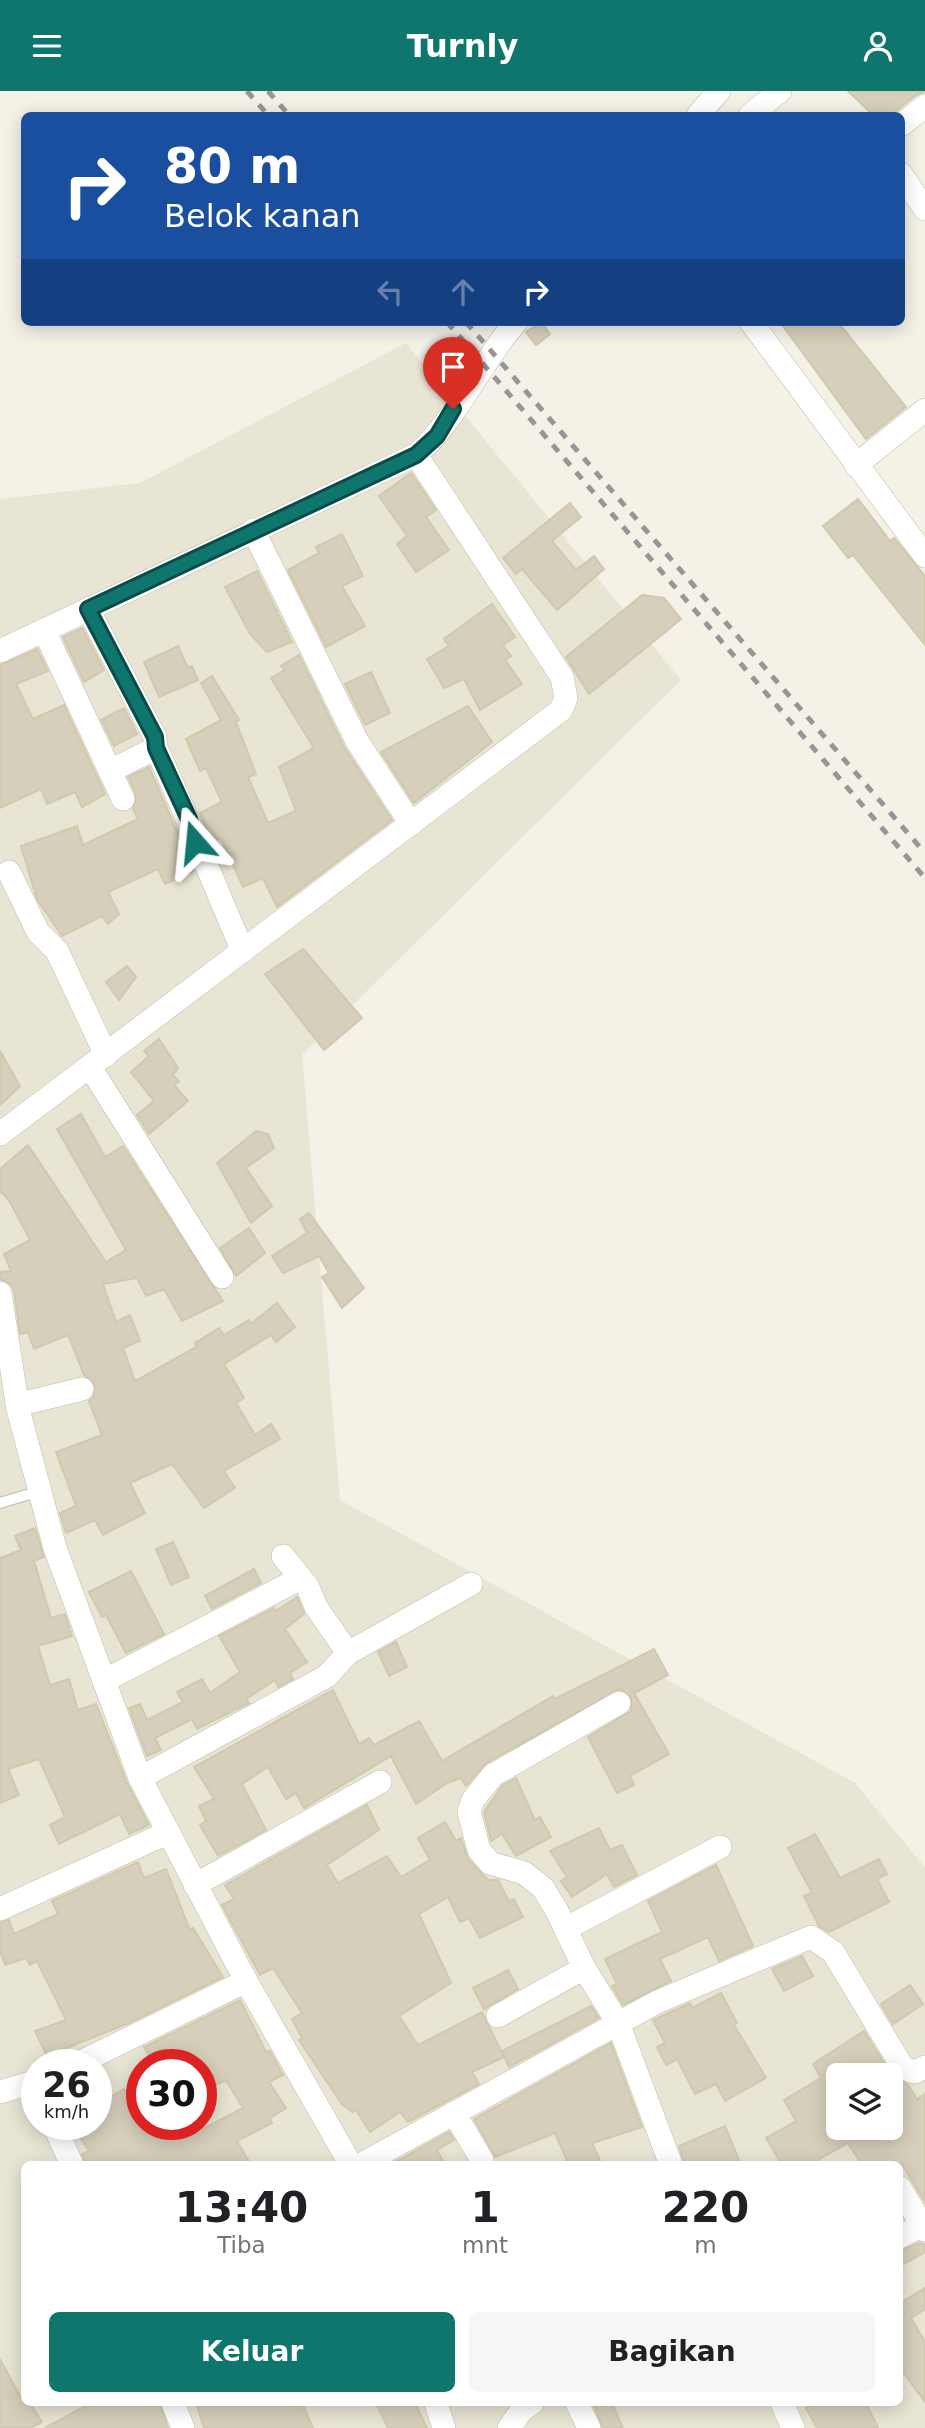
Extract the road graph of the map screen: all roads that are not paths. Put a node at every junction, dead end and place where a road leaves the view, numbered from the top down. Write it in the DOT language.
graph roads {
  1 [pos="719,91"];
  2 [pos="780,91"];
  3 [pos="925,106"];
  4 [pos="701,112"];
  5 [pos="754,112"];
  6 [pos="905,122"];
  7 [pos="905,180"];
  8 [pos="925,209"];
  9 [pos="513,326"];
  10 [pos="754,326"];
  11 [pos="925,410"];
  12 [pos="416,455"];
  13 [pos="862,474"];
  14 [pos="253,530"];
  15 [pos="917,530"];
  16 [pos="925,556"];
  17 [pos="88,609"];
  18 [pos="44,630"];
  19 [pos="0,651"];
  20 [pos="156,748"];
  21 [pos="110,771"];
  22 [pos="123,799"];
  23 [pos="411,824"];
  24 [pos="9,873"];
  25 [pos="243,951"];
  26 [pos="98,1061"];
  27 [pos="0,1134"];
  28 [pos="222,1277"];
  29 [pos="0,1293"];
  30 [pos="82,1389"];
  31 [pos="18,1405"];
  32 [pos="40,1491"];
  33 [pos="0,1503"];
  34 [pos="283,1556"];
  35 [pos="299,1579"];
  36 [pos="471,1584"];
  37 [pos="348,1653"];
  38 [pos="104,1681"];
  39 [pos="619,1703"];
  40 [pos="140,1778"];
  41 [pos="380,1782"];
  42 [pos="167,1833"];
  43 [pos="720,1847"];
  44 [pos="195,1885"];
  45 [pos="0,1909"];
  46 [pos="567,1928"];
  47 [pos="584,1968"];
  48 [pos="246,1981"];
  49 [pos="498,2016"];
  50 [pos="618,2023"];
  51 [pos="108,2049"];
  52 [pos="925,2067"];
  53 [pos="21,2087"];
  54 [pos="0,2092"];
  55 [pos="454,2113"];
  56 [pos="61,2140"];
  57 [pos="482,2160"];
  58 [pos="70,2161"];
  59 [pos="349,2161"];
  60 [pos="367,2161"];
  61 [pos="670,2161"];
  62 [pos="903,2193"];
  63 [pos="923,2227"];
  64 [pos="903,2236"];
  65 [pos="174,2406"];
  66 [pos="437,2406"];
  67 [pos="528,2406"];
  68 [pos="578,2406"];
  69 [pos="783,2406"];
  70 [pos="183,2428"];
  71 [pos="444,2428"];
  72 [pos="509,2428"];
  73 [pos="589,2428"];
  74 [pos="793,2428"];
  1 -- 4 [label="street"];
  2 -- 5 [label="street"];
  3 -- 6 [label="street"];
  7 -- 8 [label="street"];
  9 -- 12 [label="street"];
  10 -- 13 [label="street"];
  11 -- 13 [label="street"];
  12 -- 14 [label="street"];
  12 -- 23 [label="street"];
  13 -- 15 [label="street"];
  14 -- 17 [label="street"];
  14 -- 23 [label="street"];
  15 -- 16 [label="street"];
  17 -- 18 [label="street"];
  17 -- 20 [label="street"];
  18 -- 19 [label="street"];
  18 -- 21 [label="street"];
  20 -- 21 [label="street"];
  20 -- 25 [label="street"];
  21 -- 22 [label="street"];
  23 -- 25 [label="street"];
  24 -- 26 [label="street"];
  25 -- 26 [label="street"];
  26 -- 27 [label="street"];
  26 -- 28 [label="street"];
  29 -- 31 [label="street"];
  30 -- 31 [label="street"];
  31 -- 32 [label="street"];
  32 -- 33 [label="lane"];
  32 -- 38 [label="street"];
  34 -- 35 [label="street"];
  35 -- 37 [label="street"];
  35 -- 38 [label="street"];
  36 -- 37 [label="street"];
  37 -- 40 [label="street"];
  38 -- 40 [label="street"];
  39 -- 46 [label="street"];
  40 -- 42 [label="street"];
  41 -- 44 [label="street"];
  42 -- 44 [label="street"];
  42 -- 45 [label="street"];
  43 -- 46 [label="street"];
  44 -- 48 [label="street"];
  46 -- 47 [label="street"];
  47 -- 49 [label="street"];
  47 -- 50 [label="street"];
  48 -- 51 [label="street"];
  48 -- 59 [label="street"];
  50 -- 52 [label="street"];
  50 -- 55 [label="street"];
  50 -- 61 [label="street"];
  53 -- 54 [label="street"];
  55 -- 57 [label="street"];
  55 -- 60 [label="street"];
  56 -- 58 [label="street"];
  62 -- 63 [label="street"];
  63 -- 64 [label="street"];
  65 -- 70 [label="street"];
  66 -- 71 [label="street"];
  67 -- 72 [label="street"];
  68 -- 73 [label="street"];
  69 -- 74 [label="street"];
}
